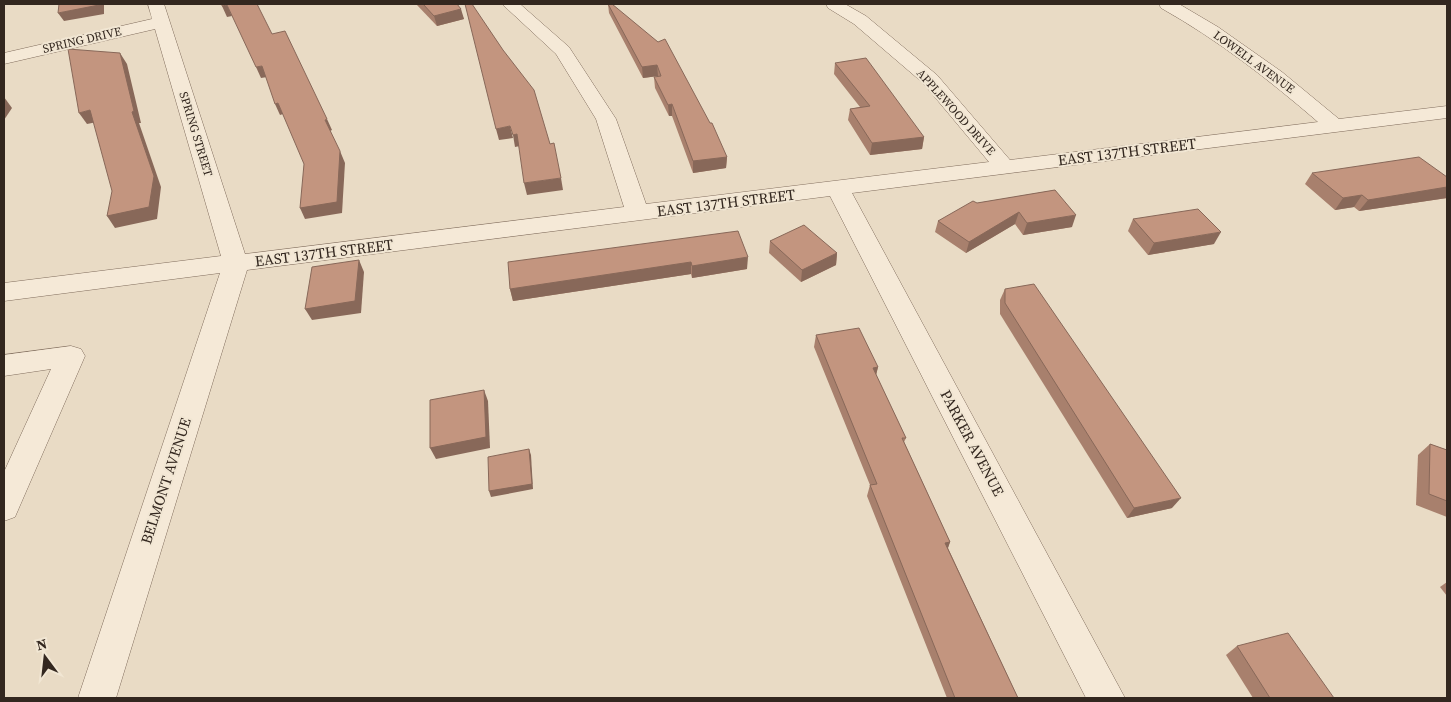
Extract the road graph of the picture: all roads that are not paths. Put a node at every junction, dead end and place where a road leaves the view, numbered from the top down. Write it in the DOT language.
graph roads {
  1 [pos="510,4"];
  2 [pos="834,4"];
  3 [pos="1167,4"];
  4 [pos="158,13"];
  5 [pos="4,58"];
  6 [pos="1447,112"];
  7 [pos="1335,126"];
  8 [pos="1005,168"];
  9 [pos="838,188"];
  10 [pos="638,214"];
  11 [pos="236,264"];
  12 [pos="4,292"];
  13 [pos="4,365"];
  14 [pos="4,507"];
  15 [pos="96,698"];
  16 [pos="1106,698"];
  1 -- 10 [label="street"];
  2 -- 8 [label="street, APPLEWOOD DRIVE"];
  3 -- 7 [label="street, LOWELL AVENUE"];
  4 -- 5 [label="street, SPRING DRIVE"];
  4 -- 11 [label="street, SPRING STREET"];
  6 -- 7 [label="street, EAST 137TH STREET"];
  7 -- 8 [label="street, EAST 137TH STREET"];
  8 -- 9 [label="street, EAST 137TH STREET"];
  9 -- 10 [label="street, EAST 137TH STREET"];
  9 -- 16 [label="street, PARKER AVENUE"];
  10 -- 11 [label="street, EAST 137TH STREET"];
  11 -- 12 [label="street, EAST 137TH STREET"];
  11 -- 15 [label="street, BELMONT AVENUE"];
  13 -- 14 [label="street"];
}
